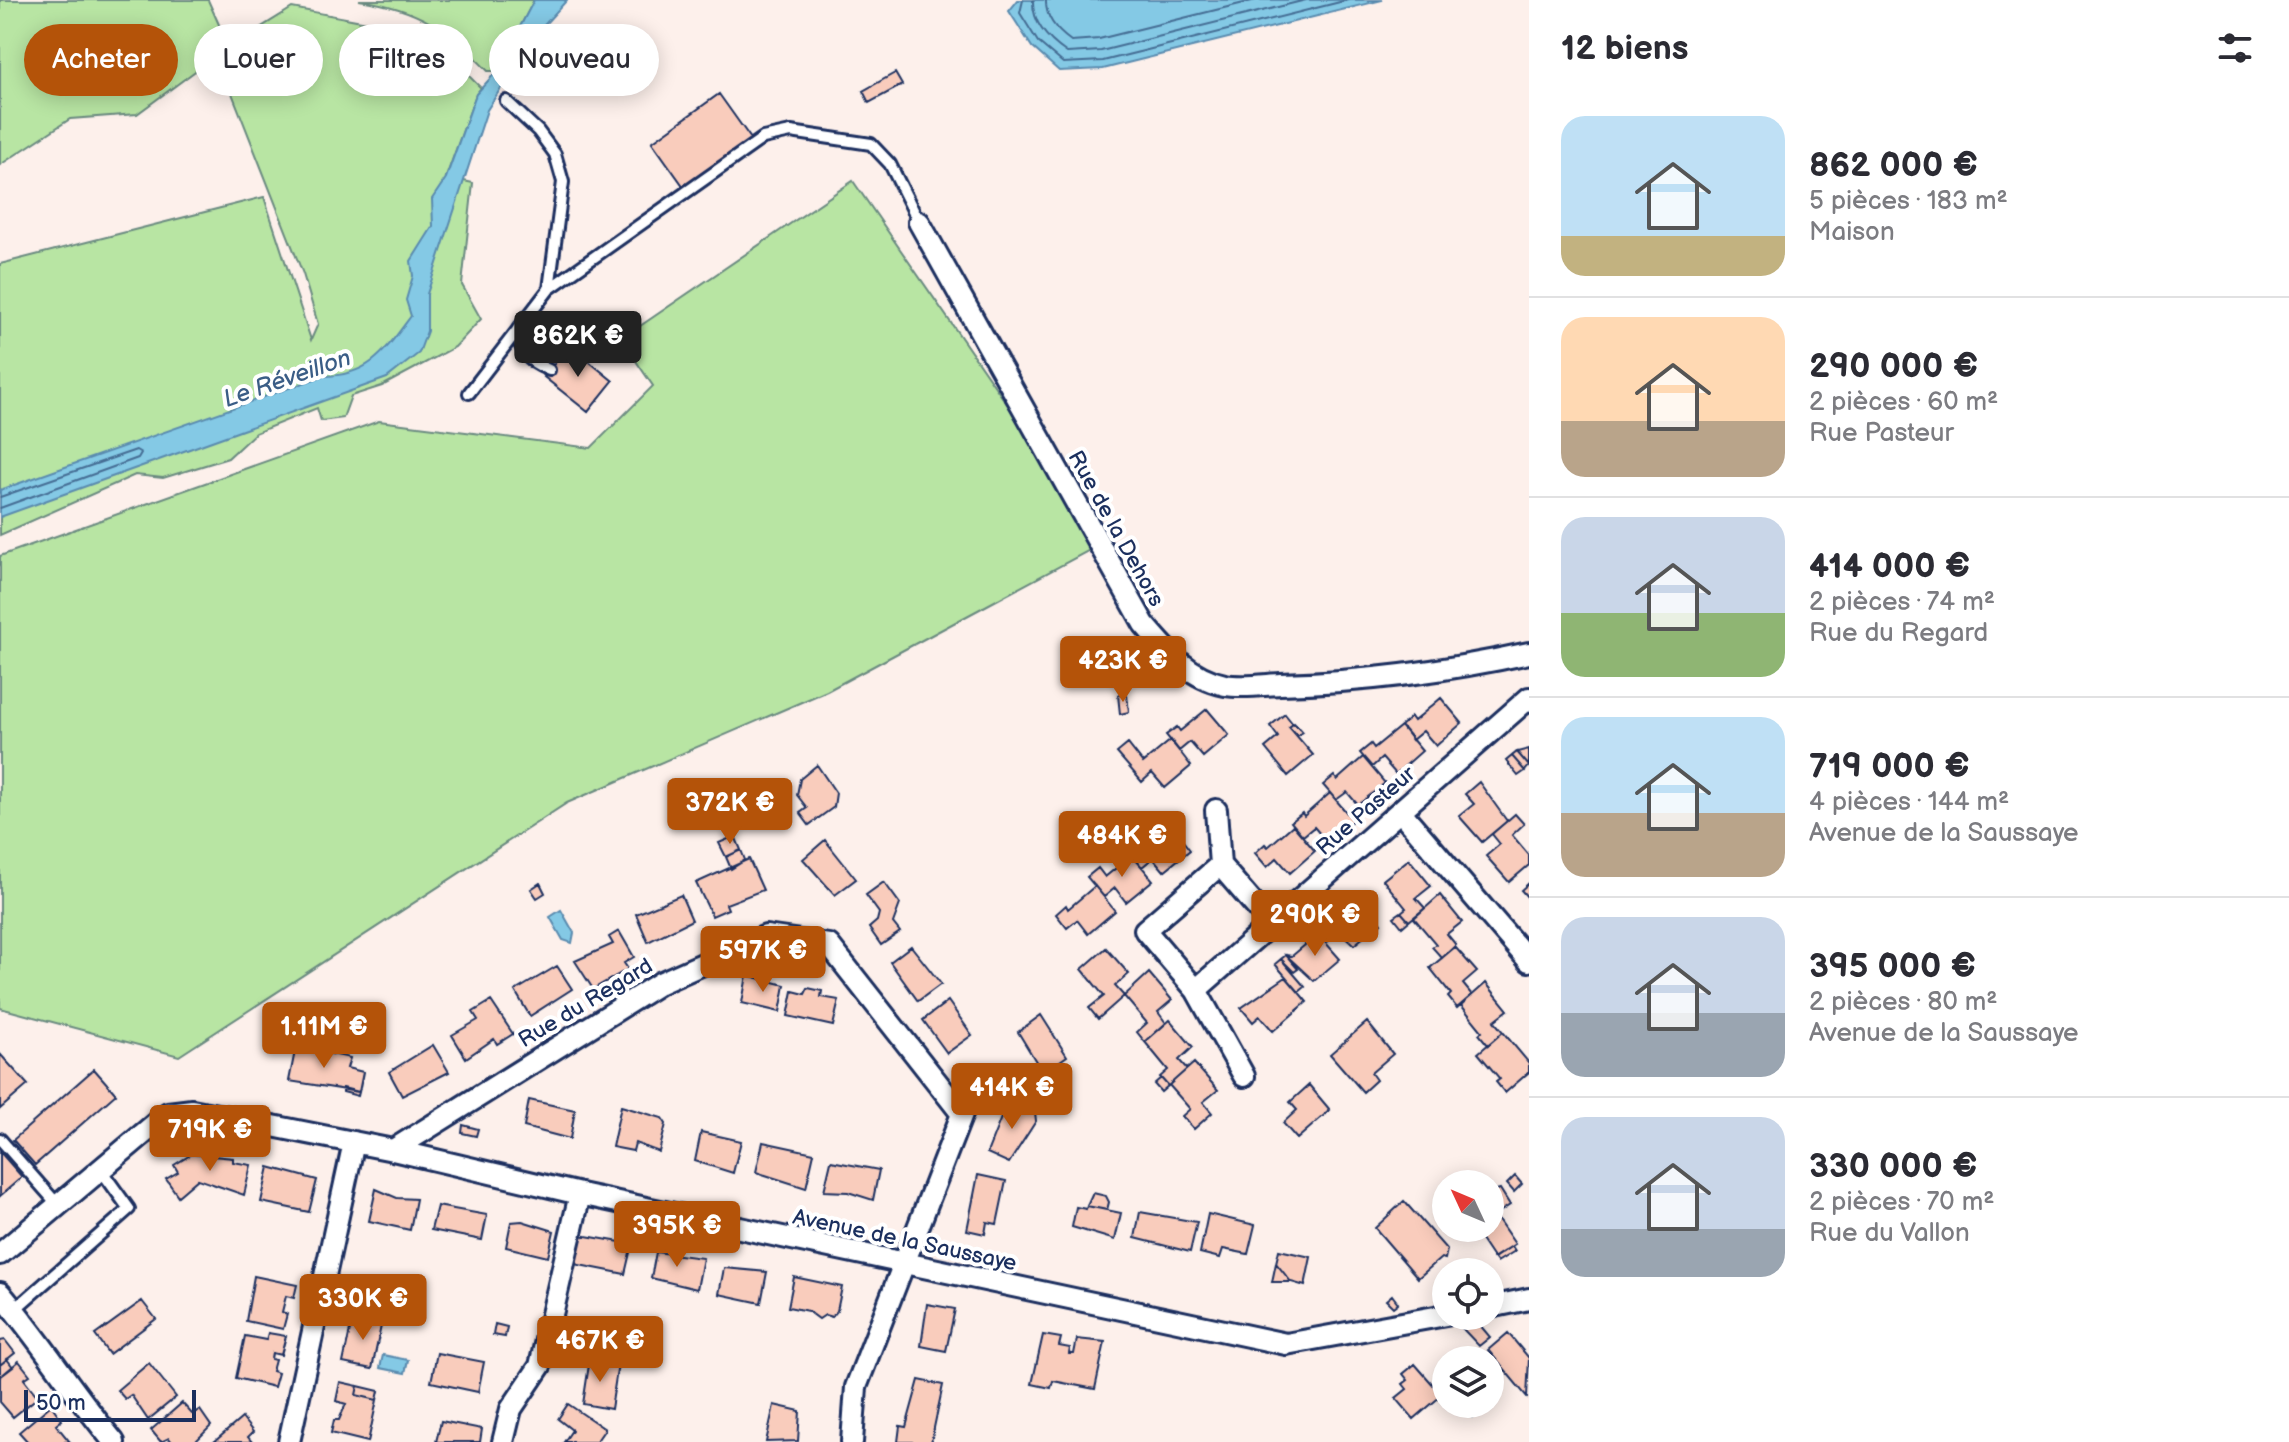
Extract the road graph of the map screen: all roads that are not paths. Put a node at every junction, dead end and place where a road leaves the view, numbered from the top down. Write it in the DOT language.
graph roads {
  1 [pos="506,101"];
  2 [pos="919,222"];
  3 [pos="549,289"];
  4 [pos="518,329"];
  5 [pos="549,370"];
  6 [pos="469,393"];
  7 [pos="1529,653"];
  8 [pos="1529,698"];
  9 [pos="1216,810"];
  10 [pos="1401,812"];
  11 [pos="1220,865"];
  12 [pos="1271,924"];
  13 [pos="1529,961"];
  14 [pos="1196,990"];
  15 [pos="1244,1076"];
  16 [pos="0,1139"];
  17 [pos="354,1142"];
  18 [pos="393,1150"];
  19 [pos="101,1170"];
  20 [pos="580,1194"];
  21 [pos="58,1205"];
  22 [pos="0,1254"];
  23 [pos="906,1263"];
  24 [pos="0,1293"];
  25 [pos="1529,1299"];
  26 [pos="1504,1304"];
  27 [pos="14,1310"];
  28 [pos="1432,1318"];
  29 [pos="114,1442"];
  30 [pos="289,1442"];
  31 [pos="503,1442"];
  32 [pos="852,1442"];
  1 -- 3 [label="lane"];
  2 -- 3 [label="lane"];
  2 -- 7 [label="street, Rue de la Dehors"];
  3 -- 4 [label="lane"];
  4 -- 5 [label="lane"];
  4 -- 6 [label="lane"];
  8 -- 10 [label="street, Rue Pasteur"];
  9 -- 11 [label="street"];
  10 -- 12 [label="street, Rue Pasteur"];
  10 -- 13 [label="street"];
  11 -- 12 [label="street"];
  11 -- 14 [label="street"];
  12 -- 14 [label="street, Rue Pasteur"];
  14 -- 15 [label="street"];
  16 -- 21 [label="lane"];
  17 -- 18 [label="street, Avenue de la Saussaye"];
  17 -- 19 [label="street, Avenue de la Saussaye"];
  17 -- 30 [label="street"];
  18 -- 20 [label="street, Avenue de la Saussaye"];
  18 -- 23 [label="street, Rue du Regard"];
  19 -- 21 [label="street"];
  19 -- 27 [label="lane"];
  20 -- 23 [label="street, Avenue de la Saussaye"];
  20 -- 31 [label="street"];
  21 -- 22 [label="street"];
  23 -- 28 [label="street, Avenue de la Saussaye"];
  23 -- 32 [label="street, Rue du Regard"];
  24 -- 27 [label="street"];
  25 -- 26 [label="street"];
  27 -- 29 [label="street"];
}
